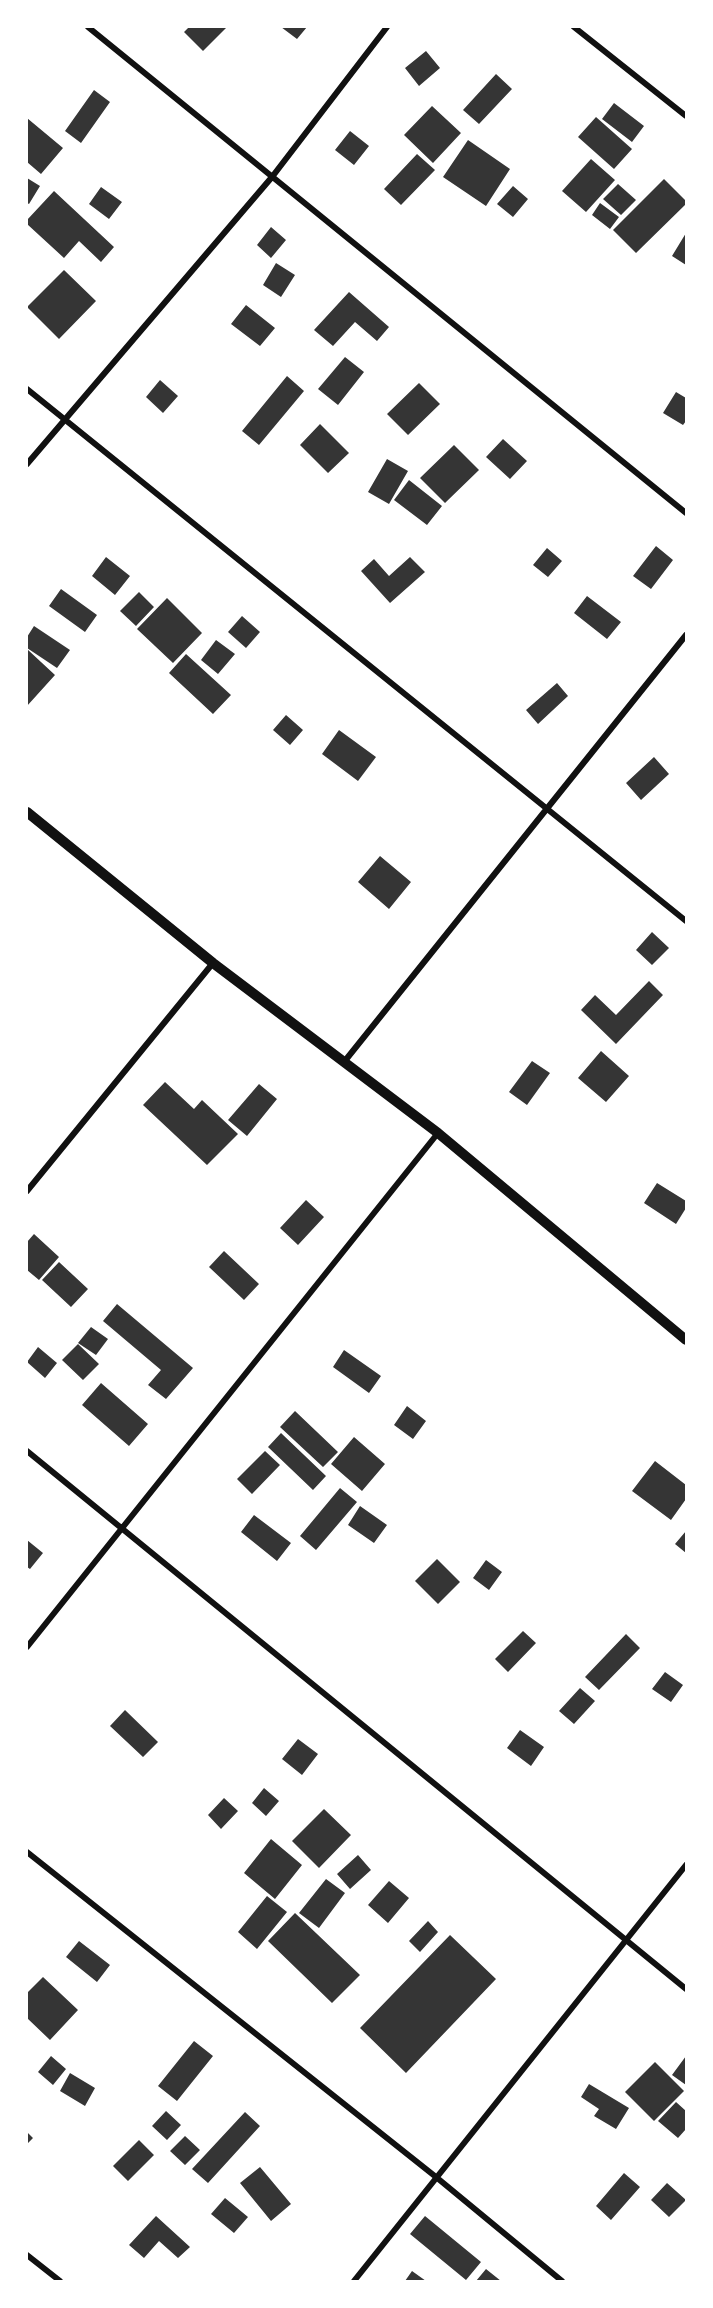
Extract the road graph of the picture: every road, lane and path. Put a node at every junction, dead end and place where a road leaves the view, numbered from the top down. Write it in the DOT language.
graph roads {
  1 [pos="88,27"];
  2 [pos="387,27"];
  3 [pos="574,27"];
  4 [pos="686,116"];
  5 [pos="272,177"];
  6 [pos="27,389"];
  7 [pos="65,420"];
  8 [pos="27,464"];
  9 [pos="686,513"];
  10 [pos="686,635"];
  11 [pos="547,809"];
  12 [pos="27,812"];
  13 [pos="686,921"];
  14 [pos="213,963"];
  15 [pos="344,1062"];
  16 [pos="438,1133"];
  17 [pos="27,1191"];
  18 [pos="686,1340"];
  19 [pos="27,1451"];
  20 [pos="122,1527"];
  21 [pos="27,1647"];
  22 [pos="27,1852"];
  23 [pos="686,1865"];
  24 [pos="625,1941"];
  25 [pos="686,1989"];
  26 [pos="436,2178"];
  27 [pos="27,2254"];
  28 [pos="60,2281"];
  29 [pos="354,2281"];
  30 [pos="562,2281"];
  1 -- 5 [label="street"];
  2 -- 5 [label="street"];
  3 -- 4 [label="street"];
  5 -- 7 [label="street"];
  5 -- 9 [label="street"];
  6 -- 7 [label="street"];
  7 -- 8 [label="street"];
  7 -- 11 [label="street"];
  10 -- 11 [label="street"];
  11 -- 13 [label="street"];
  11 -- 15 [label="street"];
  12 -- 14 [label="street"];
  14 -- 15 [label="street"];
  14 -- 17 [label="street"];
  15 -- 16 [label="street"];
  16 -- 18 [label="street"];
  16 -- 20 [label="street"];
  19 -- 20 [label="street"];
  20 -- 21 [label="street"];
  20 -- 24 [label="street"];
  22 -- 26 [label="street"];
  23 -- 24 [label="street"];
  24 -- 25 [label="street"];
  24 -- 26 [label="street"];
  26 -- 29 [label="street"];
  26 -- 30 [label="street"];
  27 -- 28 [label="street"];
}
